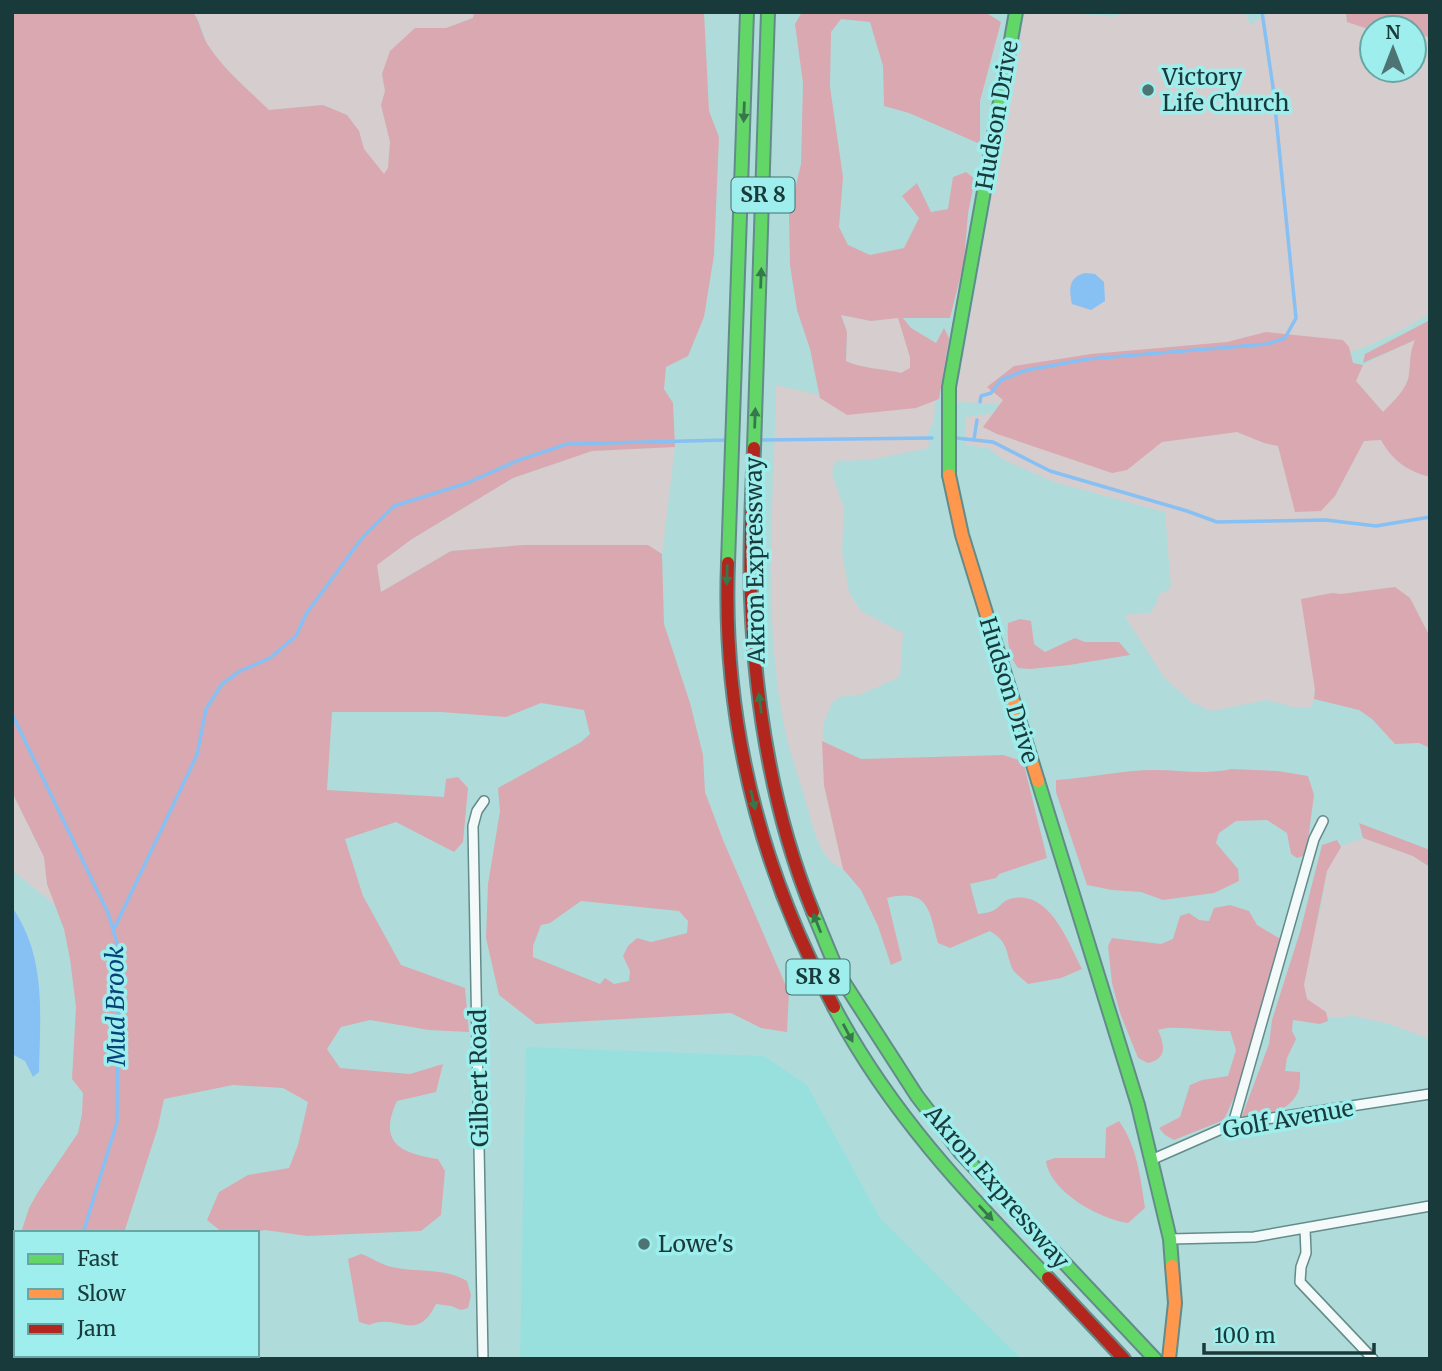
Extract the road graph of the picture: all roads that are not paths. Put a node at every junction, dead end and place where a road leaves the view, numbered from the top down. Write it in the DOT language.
graph roads {
  1 [pos="747,12"];
  2 [pos="768,12"];
  3 [pos="1016,12"];
  4 [pos="484,801"];
  5 [pos="1324,821"];
  6 [pos="1430,1094"];
  7 [pos="1233,1124"];
  8 [pos="1151,1160"];
  9 [pos="1430,1206"];
  10 [pos="1305,1229"];
  11 [pos="1170,1240"];
  12 [pos="1122,1356"];
  13 [pos="482,1359"];
  14 [pos="1155,1359"];
  15 [pos="1169,1359"];
  16 [pos="1373,1359"];
  1 -- 12 [label="main road, Akron Expressway / SR 8, one-way"];
  14 -- 2 [label="main road, Akron Expressway / SR 8, one-way"];
  3 -- 8 [label="main road, Hudson Drive"];
  4 -- 13 [label="street, Gilbert Road"];
  5 -- 7 [label="street"];
  6 -- 7 [label="street, Golf Avenue"];
  7 -- 8 [label="street, Golf Avenue"];
  8 -- 11 [label="main road, Hudson Drive"];
  9 -- 10 [label="street"];
  10 -- 11 [label="street"];
  10 -- 16 [label="street"];
  11 -- 15 [label="main road, Hudson Drive"];
}
